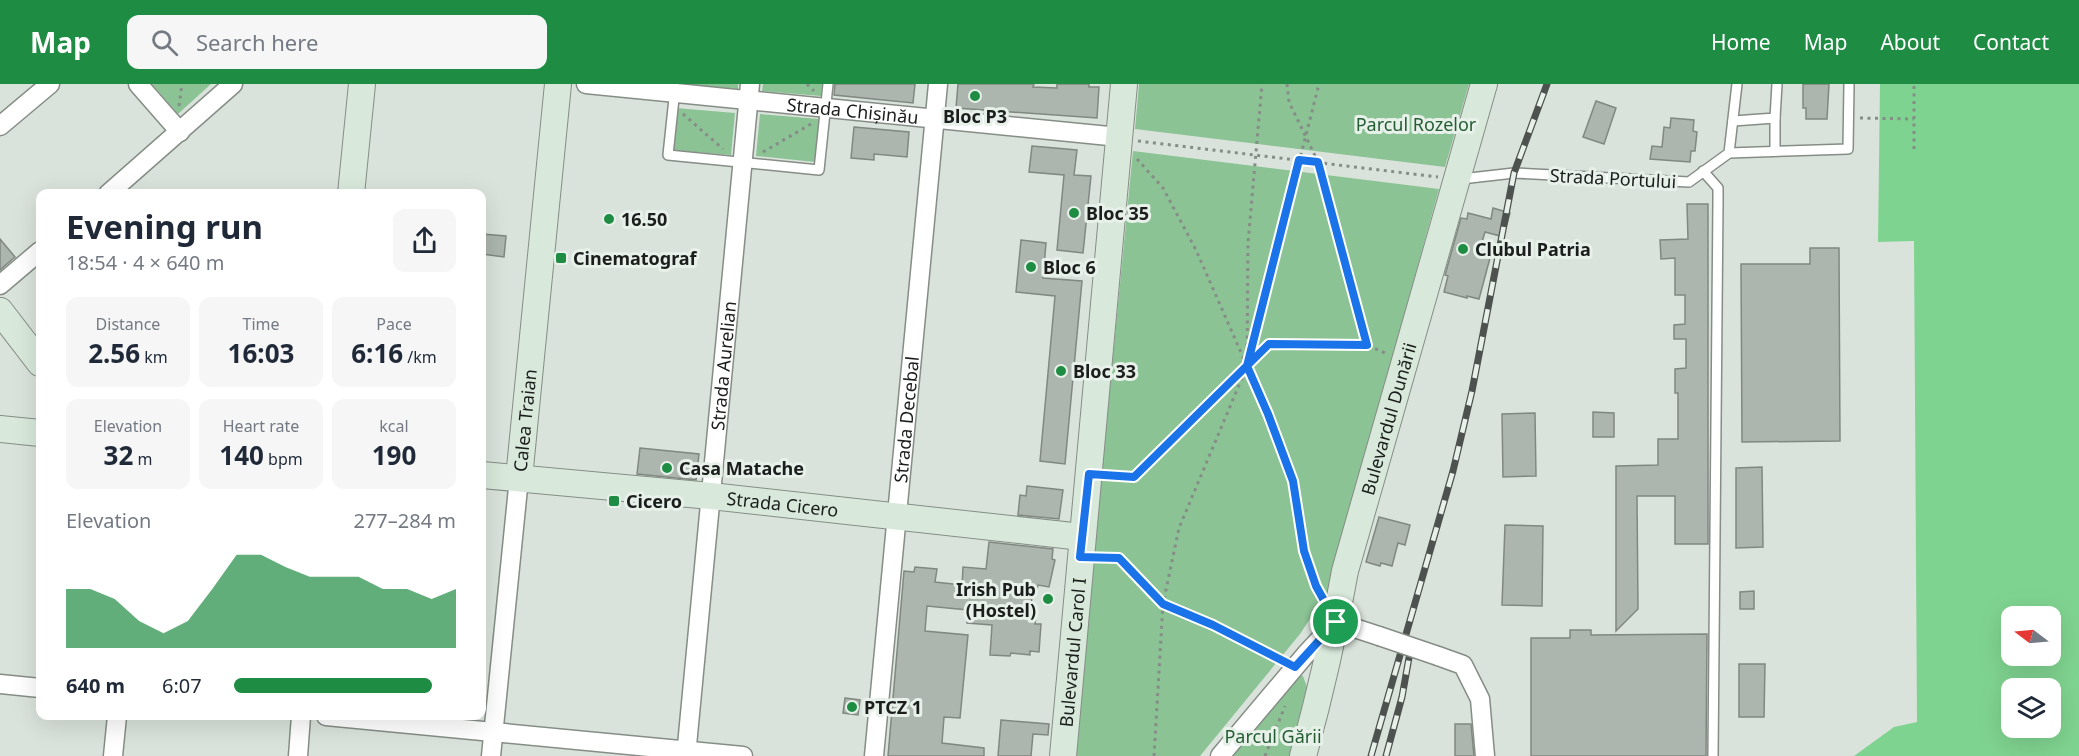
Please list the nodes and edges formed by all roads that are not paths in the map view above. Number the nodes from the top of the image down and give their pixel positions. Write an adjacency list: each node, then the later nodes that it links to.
1 (50, 84): 20 (street)
2 (138, 84): 21 (street)
3 (233, 84): 21 (street)
4 (362, 84): 29 (street)
5 (558, 84): 37 (street, Calea Traian)
6 (586, 84): 15 (street, Strada Chișinău)
7 (828, 84): 16 (lane)
8 (938, 84): 18 (street, Strada Decebal)
9 (1124, 84): 22 (street, Bulevardul Carol I)
10 (1484, 84): 27 (street, Bulevardul Dunării)
11 (1737, 84): 19 (lane)
12 (1777, 84): 17 (lane)
13 (1849, 84): 23 (lane)
14 (749, 91): 15 (street, Strada Chișinău); 16 (street, Strada Chișinău); 25 (street, Strada Aurelian)
15 (674, 94): 25 (lane)
16 (824, 113): 18 (street, Strada Chișinău); 25 (lane)
17 (1775, 118): 19 (lane); 23 (lane)
18 (934, 119): 22 (street, Strada Chișinău); 39 (street, Strada Decebal)
19 (1733, 121): 24 (lane)
20 (0, 126)
21 (180, 132): 28 (street)
22 (1119, 137): 40 (street, Bulevardul Carol I)
23 (1775, 151): 24 (lane)
24 (1729, 153): 26 (lane, Strada Portului)
25 (743, 162): 38 (street, Strada Aurelian)
26 (1703, 171): 27 (lane, Strada Portului); 58 (lane)
27 (1455, 180): 41 (street, Bulevardul Dunării)
28 (114, 189)
29 (352, 189)
30 (36, 254): 31 (street)
31 (0, 285)
32 (0, 311): 33 (street)
33 (36, 358)
34 (0, 429): 35 (street)
35 (36, 433)
36 (486, 475): 37 (street, Strada Cicero)
37 (519, 478): 38 (street, Strada Cicero); 47 (street, Calea Traian)
38 (711, 496): 39 (street, Strada Cicero); 48 (street, Strada Aurelian)
39 (896, 518): 40 (street, Strada Cicero); 53 (street, Strada Decebal)
40 (1081, 547): 54 (street, Bulevardul Carol I)
41 (1336, 622): 55 (street); 56 (street, Bulevardul Dunării); 57 (street, bridge)
42 (0, 684): 43 (street)
43 (36, 688)
44 (117, 720): 49 (street)
45 (301, 720): 50 (street)
46 (368, 720): 47 (street)
47 (494, 732): 48 (street); 51 (street, Calea Traian)
48 (687, 753): 52 (street)
49 (113, 756)
50 (297, 756)
51 (491, 756)
52 (743, 756)
53 (874, 756)
54 (1063, 756)
55 (1220, 756)
56 (1303, 756)
57 (1485, 756)
58 (1713, 756)

